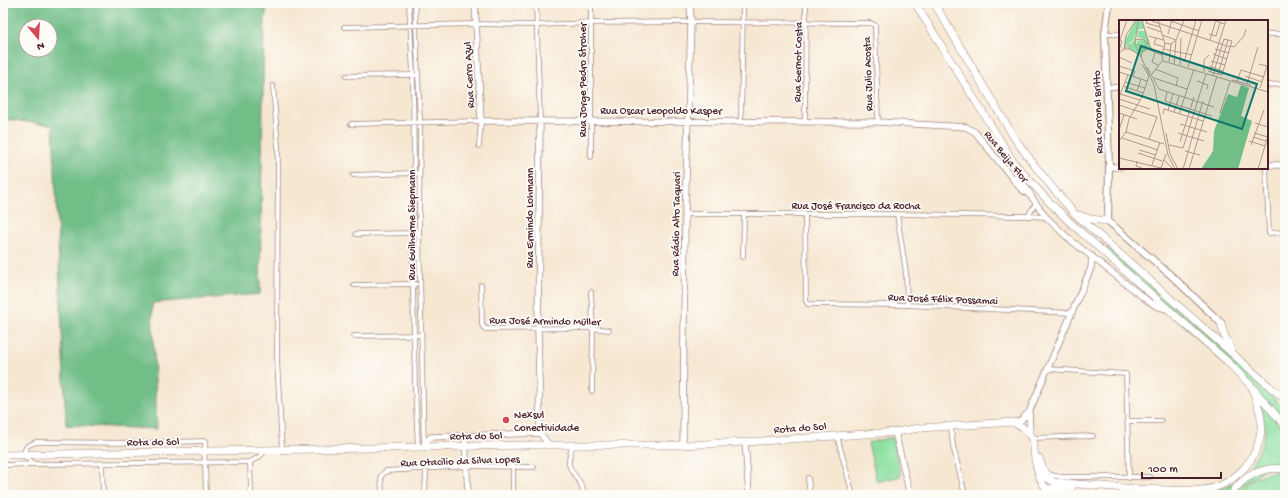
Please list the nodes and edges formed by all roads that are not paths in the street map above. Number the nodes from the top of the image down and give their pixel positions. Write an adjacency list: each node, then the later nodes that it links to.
1 (409, 3): 17 (street, Rua Guilherme Siepmann)
2 (415, 3): 18 (street, Rua Guilherme Siepmann)
3 (475, 3): 15 (street, Rua Cerro Azul)
4 (536, 3): 19 (street, Rua Ermindo Lohmann)
5 (591, 3): 13 (street, Rua Jorge Pedro Stroher)
6 (690, 3): 12 (street, Rua Rádio Alto Taquari)
7 (743, 3): 14 (street)
8 (806, 3): 16 (street, Rua Gernot Costa)
9 (915, 3): 46 (highway)
10 (934, 3): 61 (highway)
11 (1109, 3): 21 (main road, Rua Coronel Britto)
12 (691, 22): 13 (street); 14 (street); 36 (street, Rua Rádio Alto Taquari)
13 (591, 23): 19 (street); 35 (street, Rua Jorge Pedro Stroher)
14 (743, 23): 16 (street); 37 (street)
15 (476, 24): 18 (street); 19 (street); 33 (street, Rua Cerro Azul)
16 (806, 24): 38 (street, Rua Gernot Costa); 41 (street, Rua Julio Acosta)
17 (409, 25): 18 (street); 20 (street); 25 (street, Rua Guilherme Siepmann)
18 (415, 25): 26 (street, Rua Guilherme Siepmann)
19 (536, 25): 34 (street, Rua Ermindo Lohmann)
20 (344, 27)
21 (1105, 34): 22 (street); 32 (main road, Rua Coronel Britto)
22 (1119, 34)
23 (1268, 34): 24 (street)
24 (1285, 34)
25 (413, 74): 26 (street); 27 (street); 39 (street, Rua Guilherme Siepmann)
26 (418, 75): 40 (street, Rua Guilherme Siepmann)
27 (346, 76)
28 (1285, 84): 29 (street)
29 (1268, 85)
30 (273, 86): 118 (street)
31 (1119, 86): 32 (street)
32 (1106, 87): 48 (main road, Rua Coronel Britto)
33 (481, 120): 34 (street, Rua Oscar Leopoldo Kasper); 40 (street, Rua Oscar Leopoldo Kasper); 44 (street, Rua Cerro Azul)
34 (540, 120): 35 (street, Rua Oscar Leopoldo Kasper); 84 (street, Rua Ermindo Lohmann)
35 (591, 120): 36 (street, Rua Oscar Leopoldo Kasper); 45 (street, Rua Jorge Pedro Stroher)
36 (687, 121): 37 (street, Rua Oscar Leopoldo Kasper); 59 (street, Rua Rádio Alto Taquari)
37 (741, 121): 38 (street, Rua Oscar Leopoldo Kasper)
38 (805, 121): 41 (street, Rua Oscar Leopoldo Kasper)
39 (414, 122): 40 (street, Rua Oscar Leopoldo Kasper); 42 (street, Rua Oscar Leopoldo Kasper); 52 (street, Rua Guilherme Siepmann)
40 (420, 122): 53 (street, Rua Guilherme Siepmann)
41 (878, 122): 43 (street, Rua Oscar Leopoldo Kasper)
42 (351, 124)
43 (970, 128): 55 (street, Rua Beija Flor)
44 (479, 146)
45 (591, 157)
46 (1014, 163): 55 (highway); 81 (highway)
47 (1285, 165): 50 (street)
48 (1109, 167): 49 (street); 66 (main road, Rua Coronel Britto)
49 (1119, 167)
50 (1268, 167)
51 (1267, 169): 67 (street)
52 (414, 173): 53 (street); 54 (street); 56 (street, Rua Guilherme Siepmann)
53 (420, 173): 57 (street, Rua Guilherme Siepmann)
54 (353, 175)
55 (1030, 195): 58 (street, Rua Beija Flor)
56 (412, 202): 57 (street); 68 (street, Rua Guilherme Siepmann)
57 (420, 202): 69 (street, Rua Guilherme Siepmann)
58 (1036, 203): 64 (street); 65 (street, Rua Beija Flor)
59 (685, 214): 62 (street, Rua José Francisco da Rocha); 112 (street, Rua Rádio Alto Taquari)
60 (897, 214): 63 (street, Rua José Francisco da Rocha); 64 (street, Rua José Francisco da Rocha); 80 (street)
61 (1075, 214): 66 (highway); 90 (highway)
62 (744, 215): 63 (street, Rua José Francisco da Rocha); 72 (street)
63 (805, 215): 80 (street, Rua José Félix Possamai)
64 (1028, 216): 65 (street, Rua José Francisco da Rocha)
65 (1046, 217): 71 (street, Rua Beija Flor)
66 (1108, 221): 83 (main road)
67 (1285, 232)
68 (412, 233): 69 (street); 70 (street); 75 (street, Rua Guilherme Siepmann)
69 (419, 233): 76 (street, Rua Guilherme Siepmann)
70 (356, 234)
71 (1092, 256): 73 (street, Rua Beija Flor); 74 (street)
72 (743, 257)
73 (1099, 262): 74 (street); 81 (street, Rua Beija Flor)
74 (1091, 268): 82 (street)
75 (414, 284): 76 (street); 77 (street); 87 (street, Rua Guilherme Siepmann)
76 (420, 284): 88 (street, Rua Guilherme Siepmann)
77 (354, 285)
78 (482, 285): 84 (street, Rua José Armindo Müller)
79 (591, 292): 85 (street)
80 (907, 305): 82 (street, Rua José Félix Possamai)
81 (1167, 309): 93 (highway)
82 (1072, 313): 91 (street)
83 (1222, 323): 90 (highway)
84 (538, 328): 85 (street, Rua José Armindo Müller); 104 (street, Rua Ermindo Lohmann)
85 (593, 328): 86 (street, Rua José Armindo Müller); 94 (street)
86 (610, 330)
87 (415, 334): 88 (street); 89 (street); 108 (street, Rua Guilherme Siepmann)
88 (422, 334): 109 (street, Rua Guilherme Siepmann)
89 (354, 336)
90 (1234, 354): 92 (highway)
91 (1048, 369): 97 (street); 99 (street)
92 (1269, 386): 95 (highway); 96 (highway)
93 (1252, 387): 101 (highway); 139 (highway)
94 (592, 391)
95 (1285, 399)
96 (1285, 405)
97 (1029, 412): 100 (street); 110 (street)
98 (1161, 420): 99 (street)
99 (1128, 421): 136 (street)
100 (1013, 422): 102 (highway, Rota do Sol); 110 (highway)
101 (1285, 426)
102 (951, 427): 103 (highway, Rota do Sol); 153 (street)
103 (895, 432): 105 (highway, Rota do Sol); 152 (street)
104 (540, 434): 106 (street); 113 (street)
105 (836, 435): 111 (highway, Rota do Sol); 151 (street)
106 (465, 436): 109 (street); 115 (street)
107 (1093, 436): 110 (street)
108 (417, 438): 109 (street); 116 (street, Rua Guilherme Siepmann)
109 (426, 438): 116 (street)
110 (1033, 438): 130 (highway); 141 (highway)
111 (745, 442): 112 (highway, Rota do Sol); 149 (street)
112 (683, 444): 114 (highway, Rota do Sol)
113 (549, 445): 114 (highway, Rota do Sol); 115 (highway, Rota do Sol)
114 (573, 445): 148 (street)
115 (466, 446): 116 (highway, Rota do Sol); 127 (street)
116 (423, 447): 118 (highway, Rota do Sol)
117 (266, 449): 118 (highway, Rota do Sol); 119 (highway, Rota do Sol); 122 (street)
118 (282, 449)
119 (204, 451): 120 (highway, Rota do Sol); 120 (street); 123 (street)
120 (23, 454): 121 (highway, Rota do Sol); 124 (street)
121 (3, 455)
122 (250, 462): 123 (street); 140 (street)
123 (206, 463): 125 (street); 143 (street)
124 (34, 464): 125 (street); 126 (street)
125 (102, 464): 142 (street)
126 (3, 465)
127 (468, 466): 128 (street, Rua Otacilio da Silva Lopes); 131 (street, Rua Otacilio da Silva Lopes); 146 (street)
128 (513, 466): 129 (street, Rua Otacilio da Silva Lopes); 147 (street)
129 (534, 467)
130 (1042, 467): 133 (highway); 136 (street)
131 (426, 469): 144 (street, Rua Otacilio da Silva Lopes); 145 (street)
132 (1285, 469): 155 (highway)
133 (1046, 477): 137 (highway); 141 (highway)
134 (1150, 477): 136 (street)
135 (808, 478): 150 (street)
136 (1129, 478)
137 (1078, 484): 138 (highway); 141 (highway)
138 (1100, 487): 139 (highway); 141 (highway)
139 (1137, 489): 154 (highway)
140 (251, 492)
141 (1046, 492)
142 (103, 495)
143 (206, 495)
144 (382, 495)
145 (425, 495)
146 (468, 495)
147 (513, 495)
148 (584, 495)
149 (748, 495)
150 (810, 495)
151 (853, 495)
152 (910, 495)
153 (964, 495)
154 (1153, 495)
155 (1231, 495)

